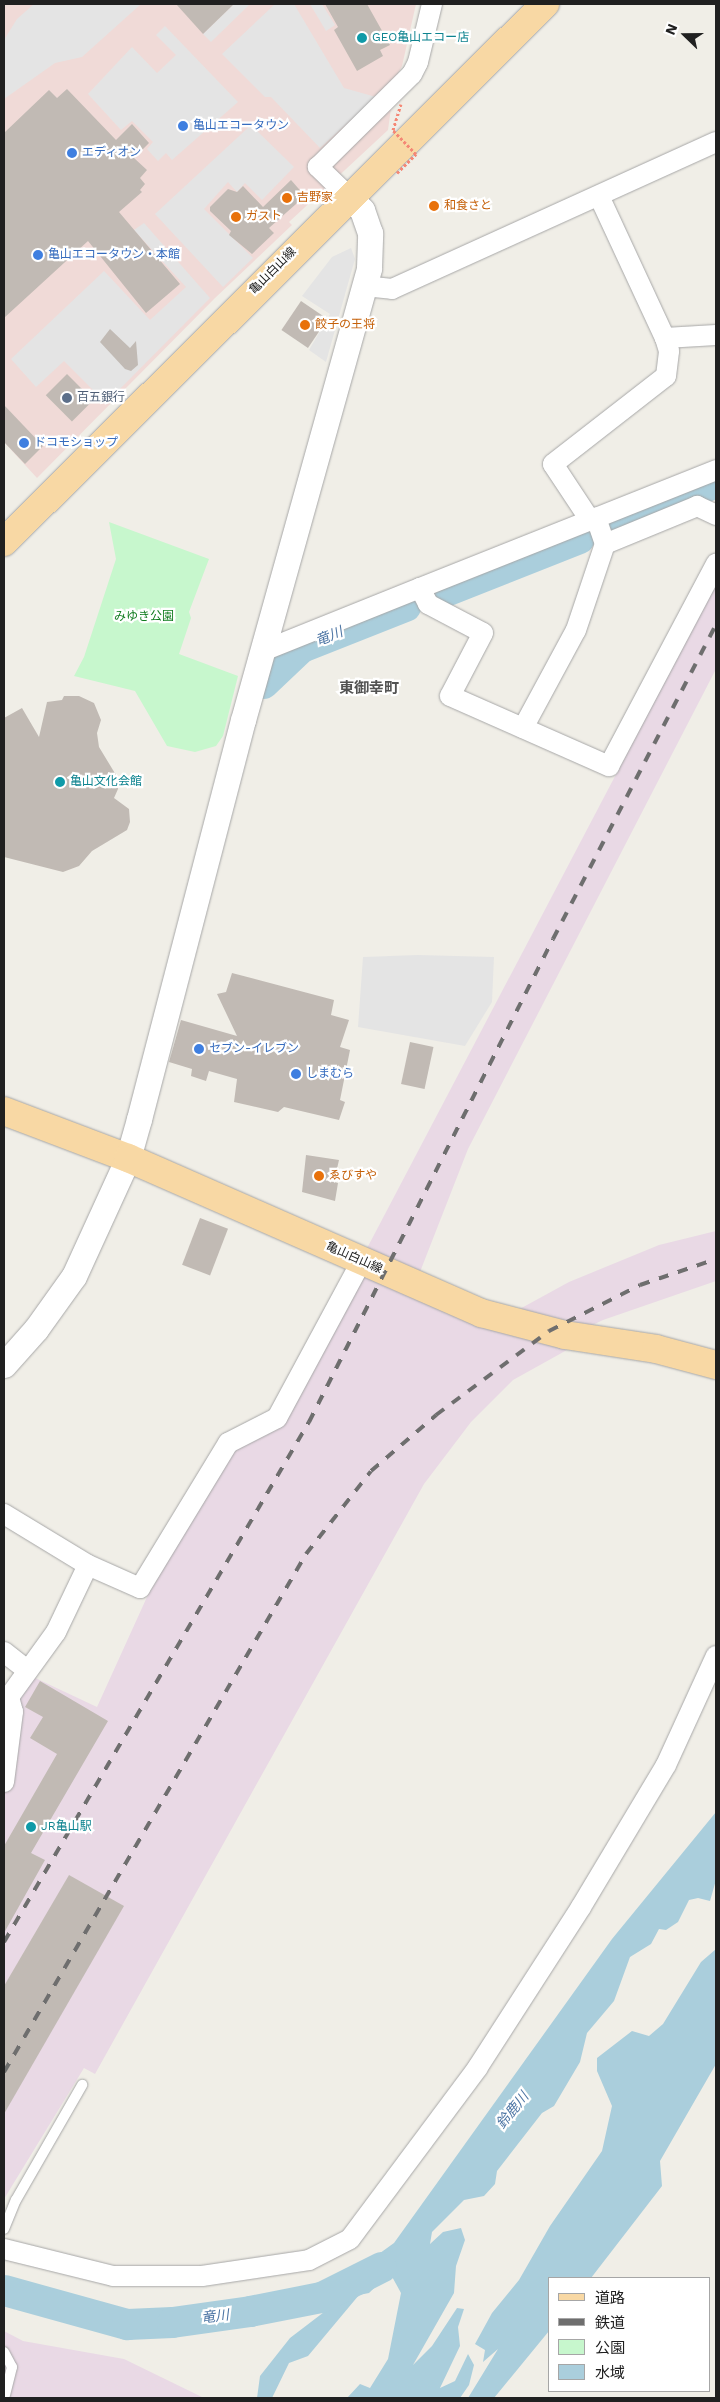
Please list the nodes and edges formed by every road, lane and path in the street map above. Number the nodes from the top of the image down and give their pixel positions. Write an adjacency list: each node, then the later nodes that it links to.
1 (432, 4): 7 (street)
2 (545, 4): 7 (main road, 亀山白山線)
3 (401, 104): 5 (path, bridge)
4 (716, 142): 6 (street)
5 (397, 173)
6 (599, 196): 8 (street); 10 (street)
7 (350, 198): 8 (street); 14 (main road, 亀山白山線)
8 (364, 286): 18 (street)
9 (716, 335): 10 (street)
10 (665, 338): 13 (street)
11 (716, 470): 13 (street)
12 (716, 515): 15 (street)
13 (593, 519): 15 (street); 17 (street)
14 (4, 542)
15 (606, 544): 19 (street)
16 (716, 564): 19 (street)
17 (420, 588): 18 (street); 19 (street)
18 (263, 651): 21 (street)
19 (523, 728)
20 (4, 1111): 21 (main road, 亀山白山線)
21 (128, 1158): 22 (main road, 亀山白山線); 23 (street)
22 (361, 1262): 24 (main road, 亀山白山線); 26 (street)
23 (4, 1365)
24 (716, 1365)
25 (4, 1514): 26 (street)
26 (88, 1565): 29 (street)
27 (4, 1652): 29 (street)
28 (716, 1656): 33 (street)
29 (27, 1670): 30 (street)
30 (4, 1782)
31 (82, 2085): 32 (lane)
32 (4, 2229)
33 (4, 2249)
34 (4, 2352): 35 (lane)
35 (5, 2395)

